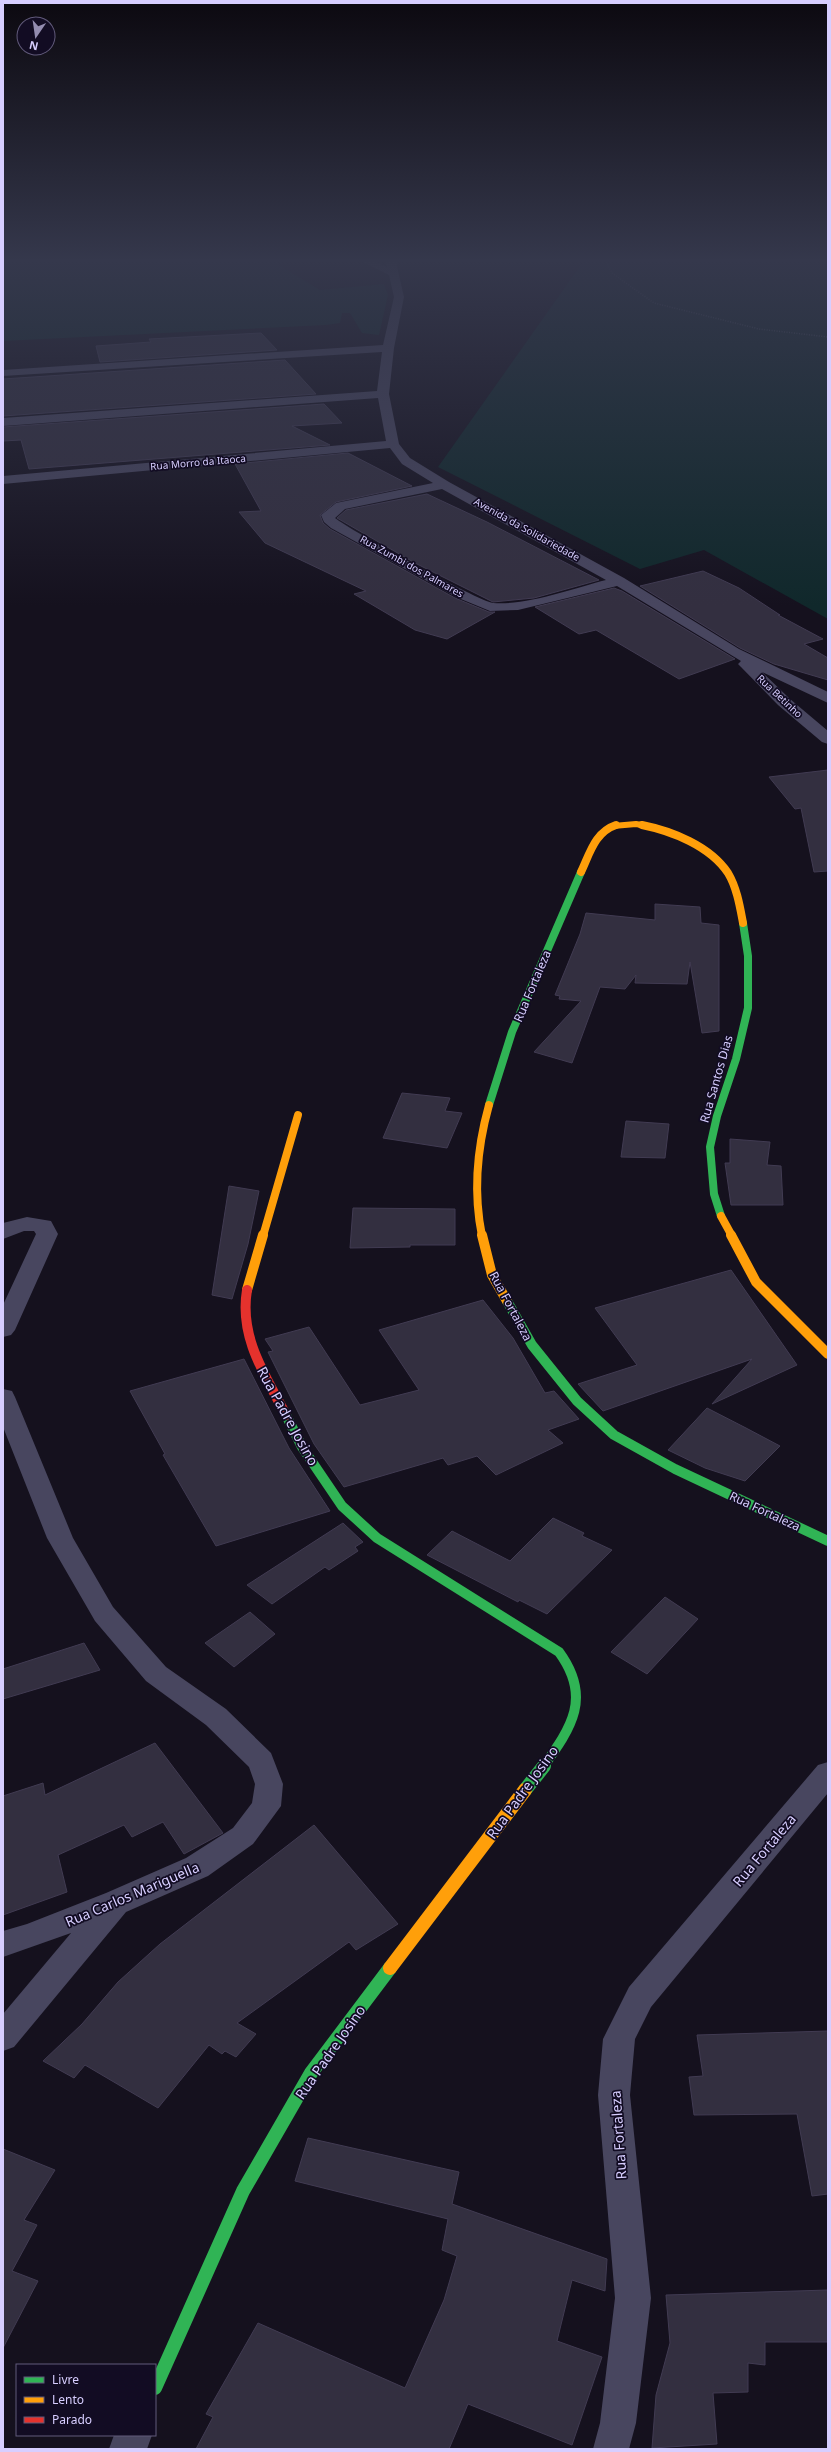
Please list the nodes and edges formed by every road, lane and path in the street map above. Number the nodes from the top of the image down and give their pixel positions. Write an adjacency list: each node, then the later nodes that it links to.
1 (385, 376): 2 (street, Avenida da Solidariedade)
2 (383, 394): 3 (street); 4 (street, Avenida da Solidariedade)
3 (3, 422)
4 (393, 444): 5 (street, Rua Morro da Itaoca); 6 (street, Avenida da Solidariedade)
5 (3, 480)
6 (444, 485): 7 (street, Avenida da Solidariedade); 7 (street, Rua Zumbi dos Palmares)
7 (619, 581): 8 (street, Avenida da Solidariedade)
8 (734, 652): 9 (street, Avenida da Solidariedade); 10 (street, Rua Betinho)
9 (828, 698)
10 (828, 739)
11 (644, 823): 15 (street, Rua Santos Dias); 17 (street, Rua Fortaleza)
12 (298, 1115): 22 (street, Rua Padre Josino)
13 (3, 1232): 14 (street)
14 (3, 1330)
15 (828, 1354)
16 (3, 1397): 19 (street, Rua Carlos Mariguella)
17 (828, 1541)
18 (828, 1773): 25 (street, Rua Fortaleza)
19 (116, 1902): 20 (street, Rua Carlos Mariguella); 21 (street)
20 (3, 1944)
21 (3, 2037)
22 (156, 2386)
23 (134, 2436): 24 (street)
24 (127, 2449)
25 (611, 2449)

